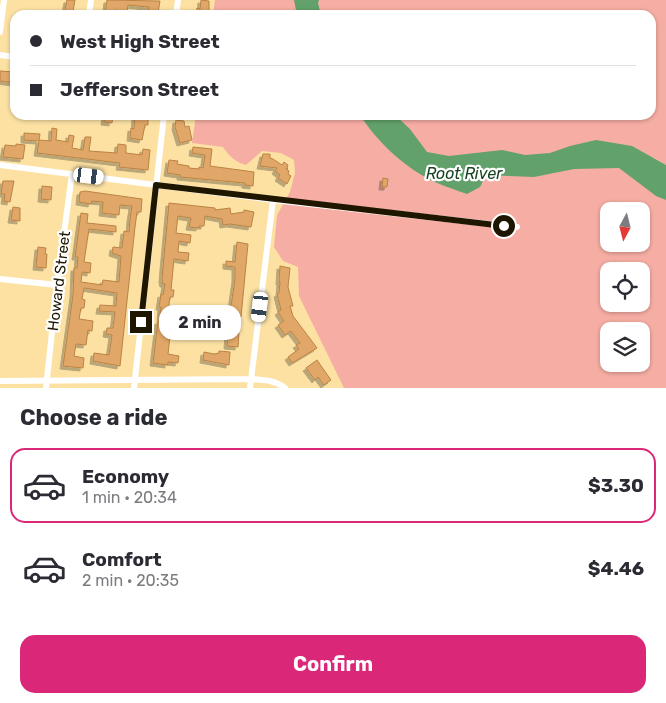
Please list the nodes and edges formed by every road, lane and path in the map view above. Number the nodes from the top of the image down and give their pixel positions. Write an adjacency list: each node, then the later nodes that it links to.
1 (4, 0): 2 (street)
2 (0, 32)
3 (163, 120): 6 (street)
4 (0, 165): 5 (street)
5 (72, 174): 6 (street); 10 (street, Howard Street)
6 (156, 185): 7 (street); 12 (street)
7 (273, 200): 8 (street); 11 (street)
8 (517, 227)
9 (0, 279): 10 (street)
10 (57, 286): 14 (street, Howard Street)
11 (251, 379): 12 (street); 16 (street); 17 (street)
12 (135, 380): 14 (street); 15 (street)
13 (0, 381): 14 (street)
14 (47, 384)
15 (134, 388)
16 (250, 388)
17 (285, 388)

